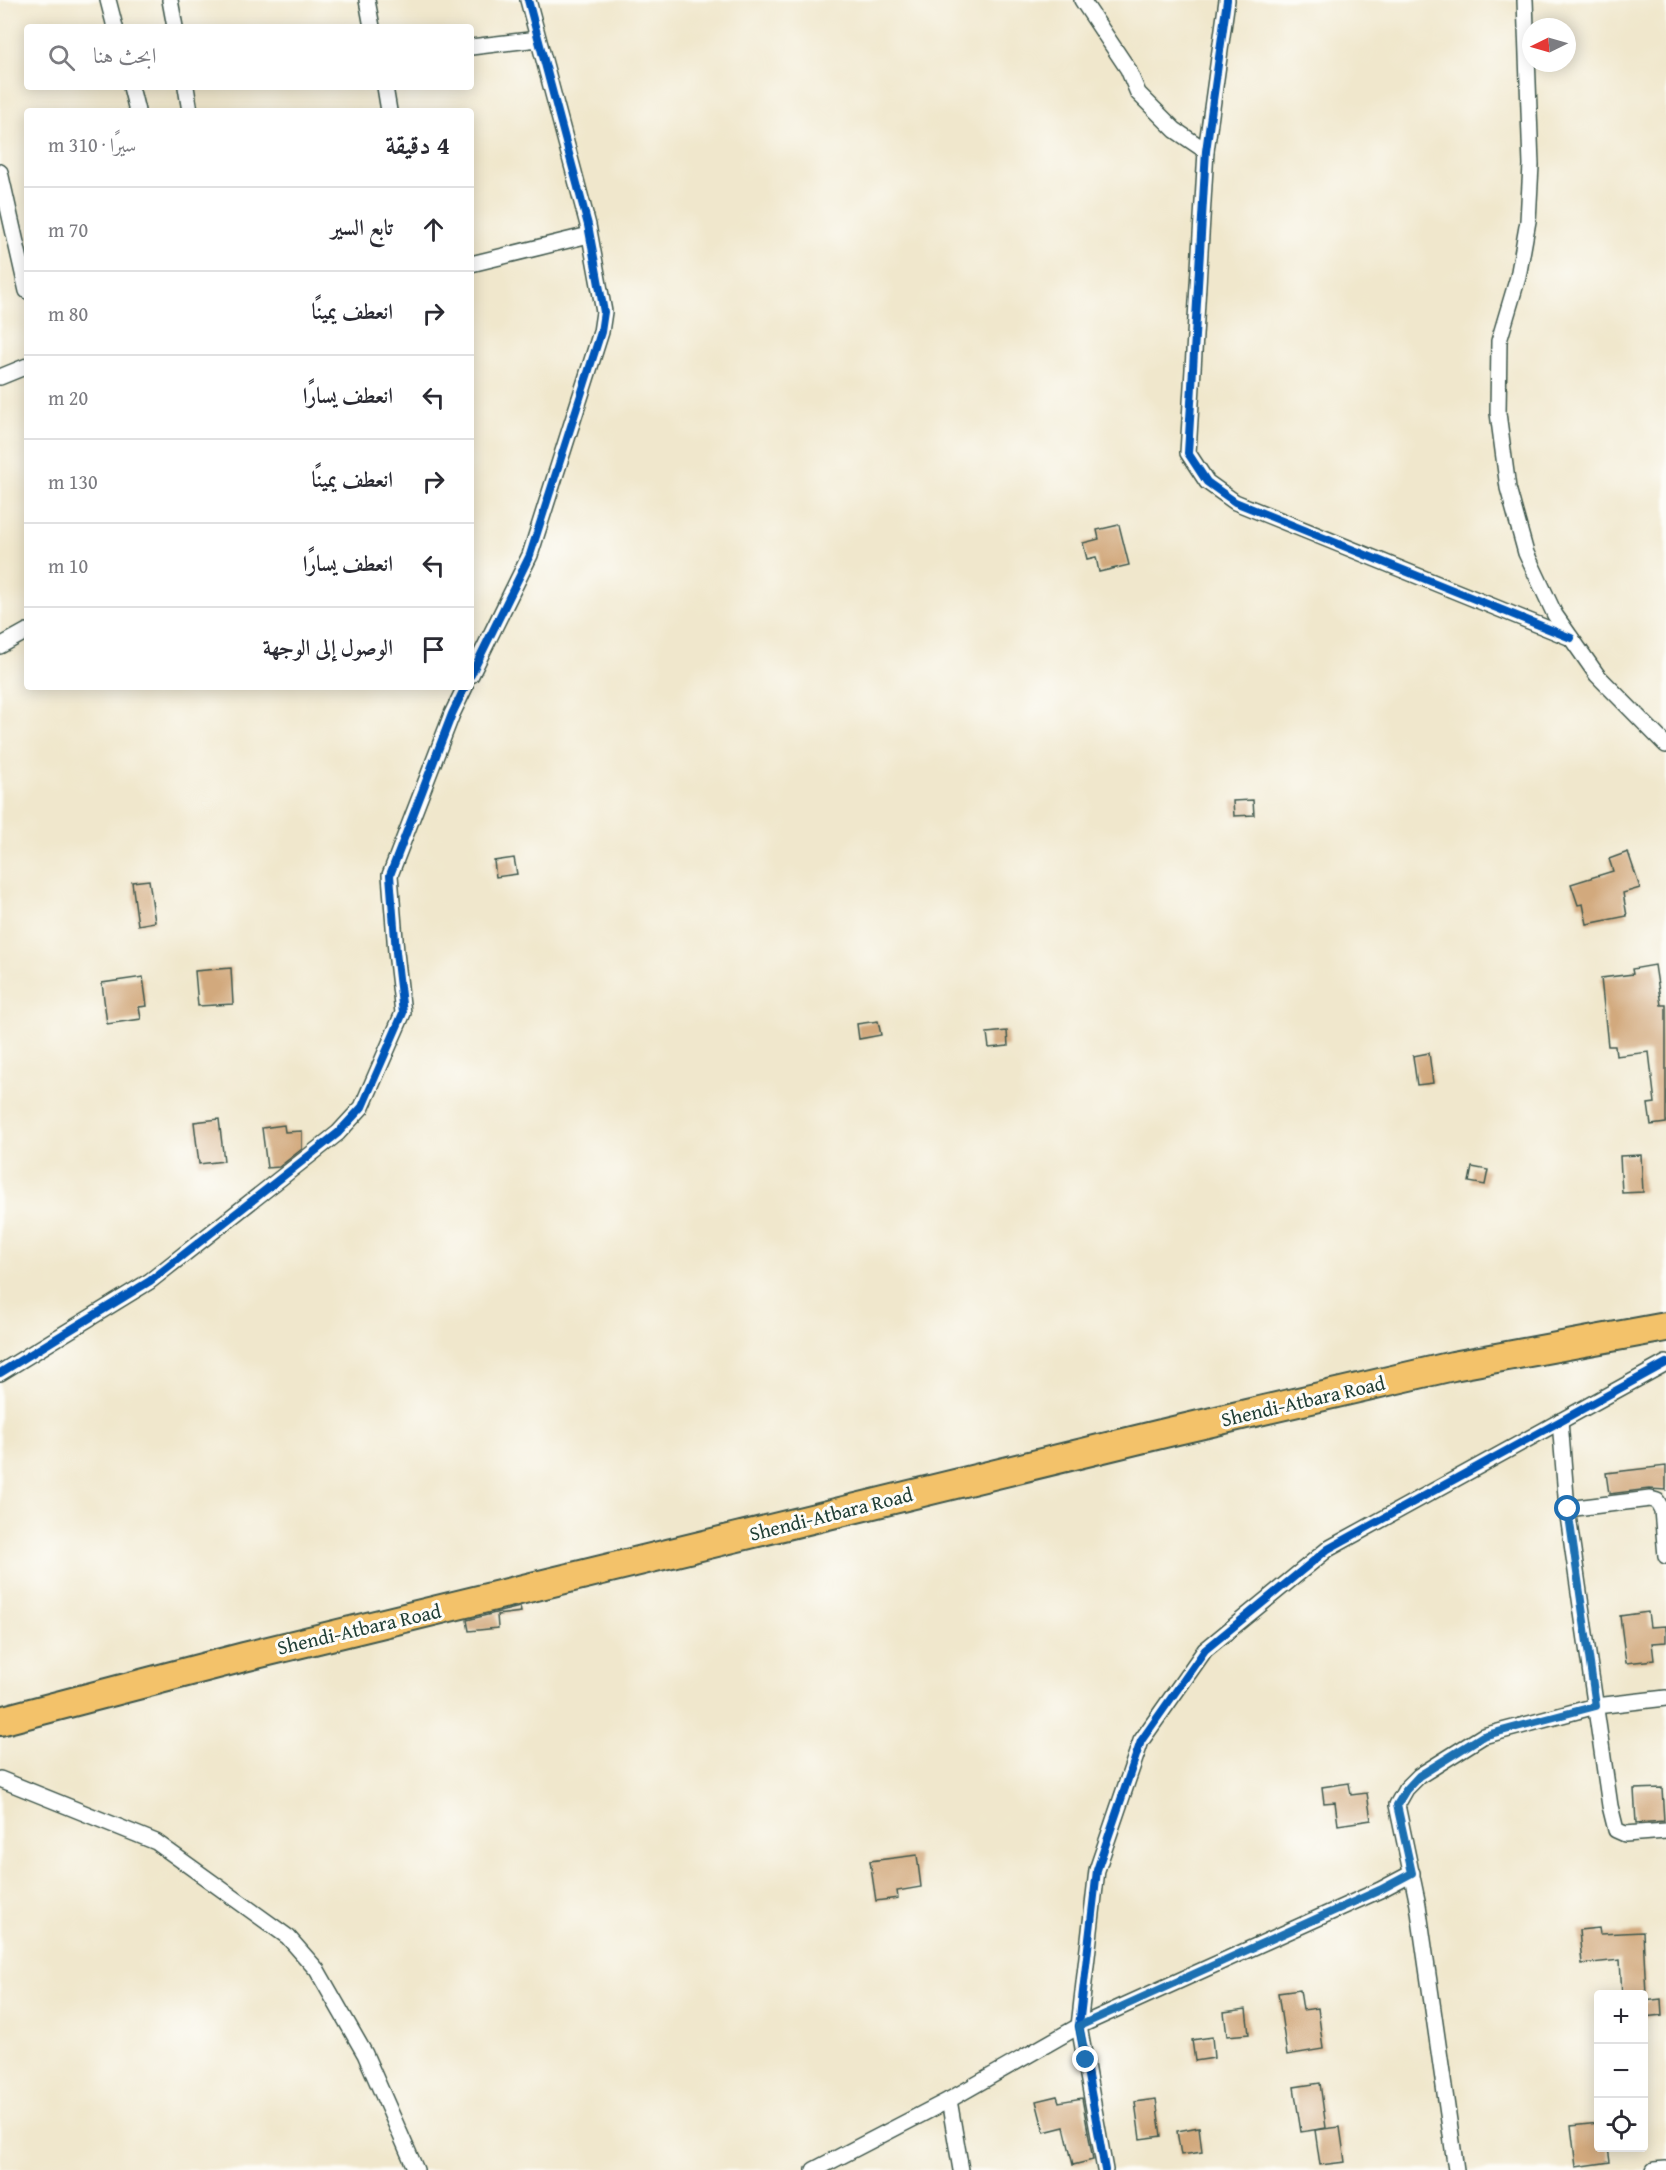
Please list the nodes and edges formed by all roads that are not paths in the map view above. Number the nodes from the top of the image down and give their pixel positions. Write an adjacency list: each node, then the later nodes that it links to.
1 (108, 0): 8 (street)
2 (170, 0): 9 (street)
3 (367, 0): 10 (street)
4 (528, 0): 11 (street)
5 (1082, 0): 19 (street)
6 (1227, 0): 19 (street)
7 (1525, 0): 27 (street)
8 (114, 24)
9 (174, 24)
10 (371, 24)
11 (538, 39): 12 (street); 21 (street)
12 (474, 47)
13 (132, 90): 16 (street)
14 (186, 90): 17 (street)
15 (386, 90): 18 (street)
16 (136, 108)
17 (190, 108)
18 (388, 108)
19 (1206, 151): 27 (street)
20 (0, 172): 23 (street)
21 (589, 235): 22 (street); 29 (street)
22 (474, 263)
23 (24, 278)
24 (24, 367): 25 (street)
25 (0, 377)
26 (24, 634): 28 (street)
27 (1571, 638): 31 (street)
28 (0, 646)
29 (474, 669)
30 (464, 690): 34 (street)
31 (1666, 745)
32 (1666, 1327): 40 (highway, Shendi-Atbara Road)
33 (1666, 1362): 35 (street)
34 (0, 1373)
35 (1560, 1421): 36 (street); 44 (street)
36 (1568, 1509): 37 (street); 39 (street)
37 (1666, 1556)
38 (1666, 1698): 39 (street)
39 (1596, 1706): 42 (street); 43 (street)
40 (0, 1721)
41 (0, 1779): 47 (street)
42 (1666, 1831)
43 (1412, 1873): 44 (street); 51 (street)
44 (1079, 2026): 45 (street); 50 (street)
45 (950, 2100): 48 (street); 49 (street)
46 (1666, 2169): 52 (street)
47 (416, 2170)
48 (814, 2170)
49 (961, 2170)
50 (1105, 2170)
51 (1456, 2170)
52 (1654, 2170)

